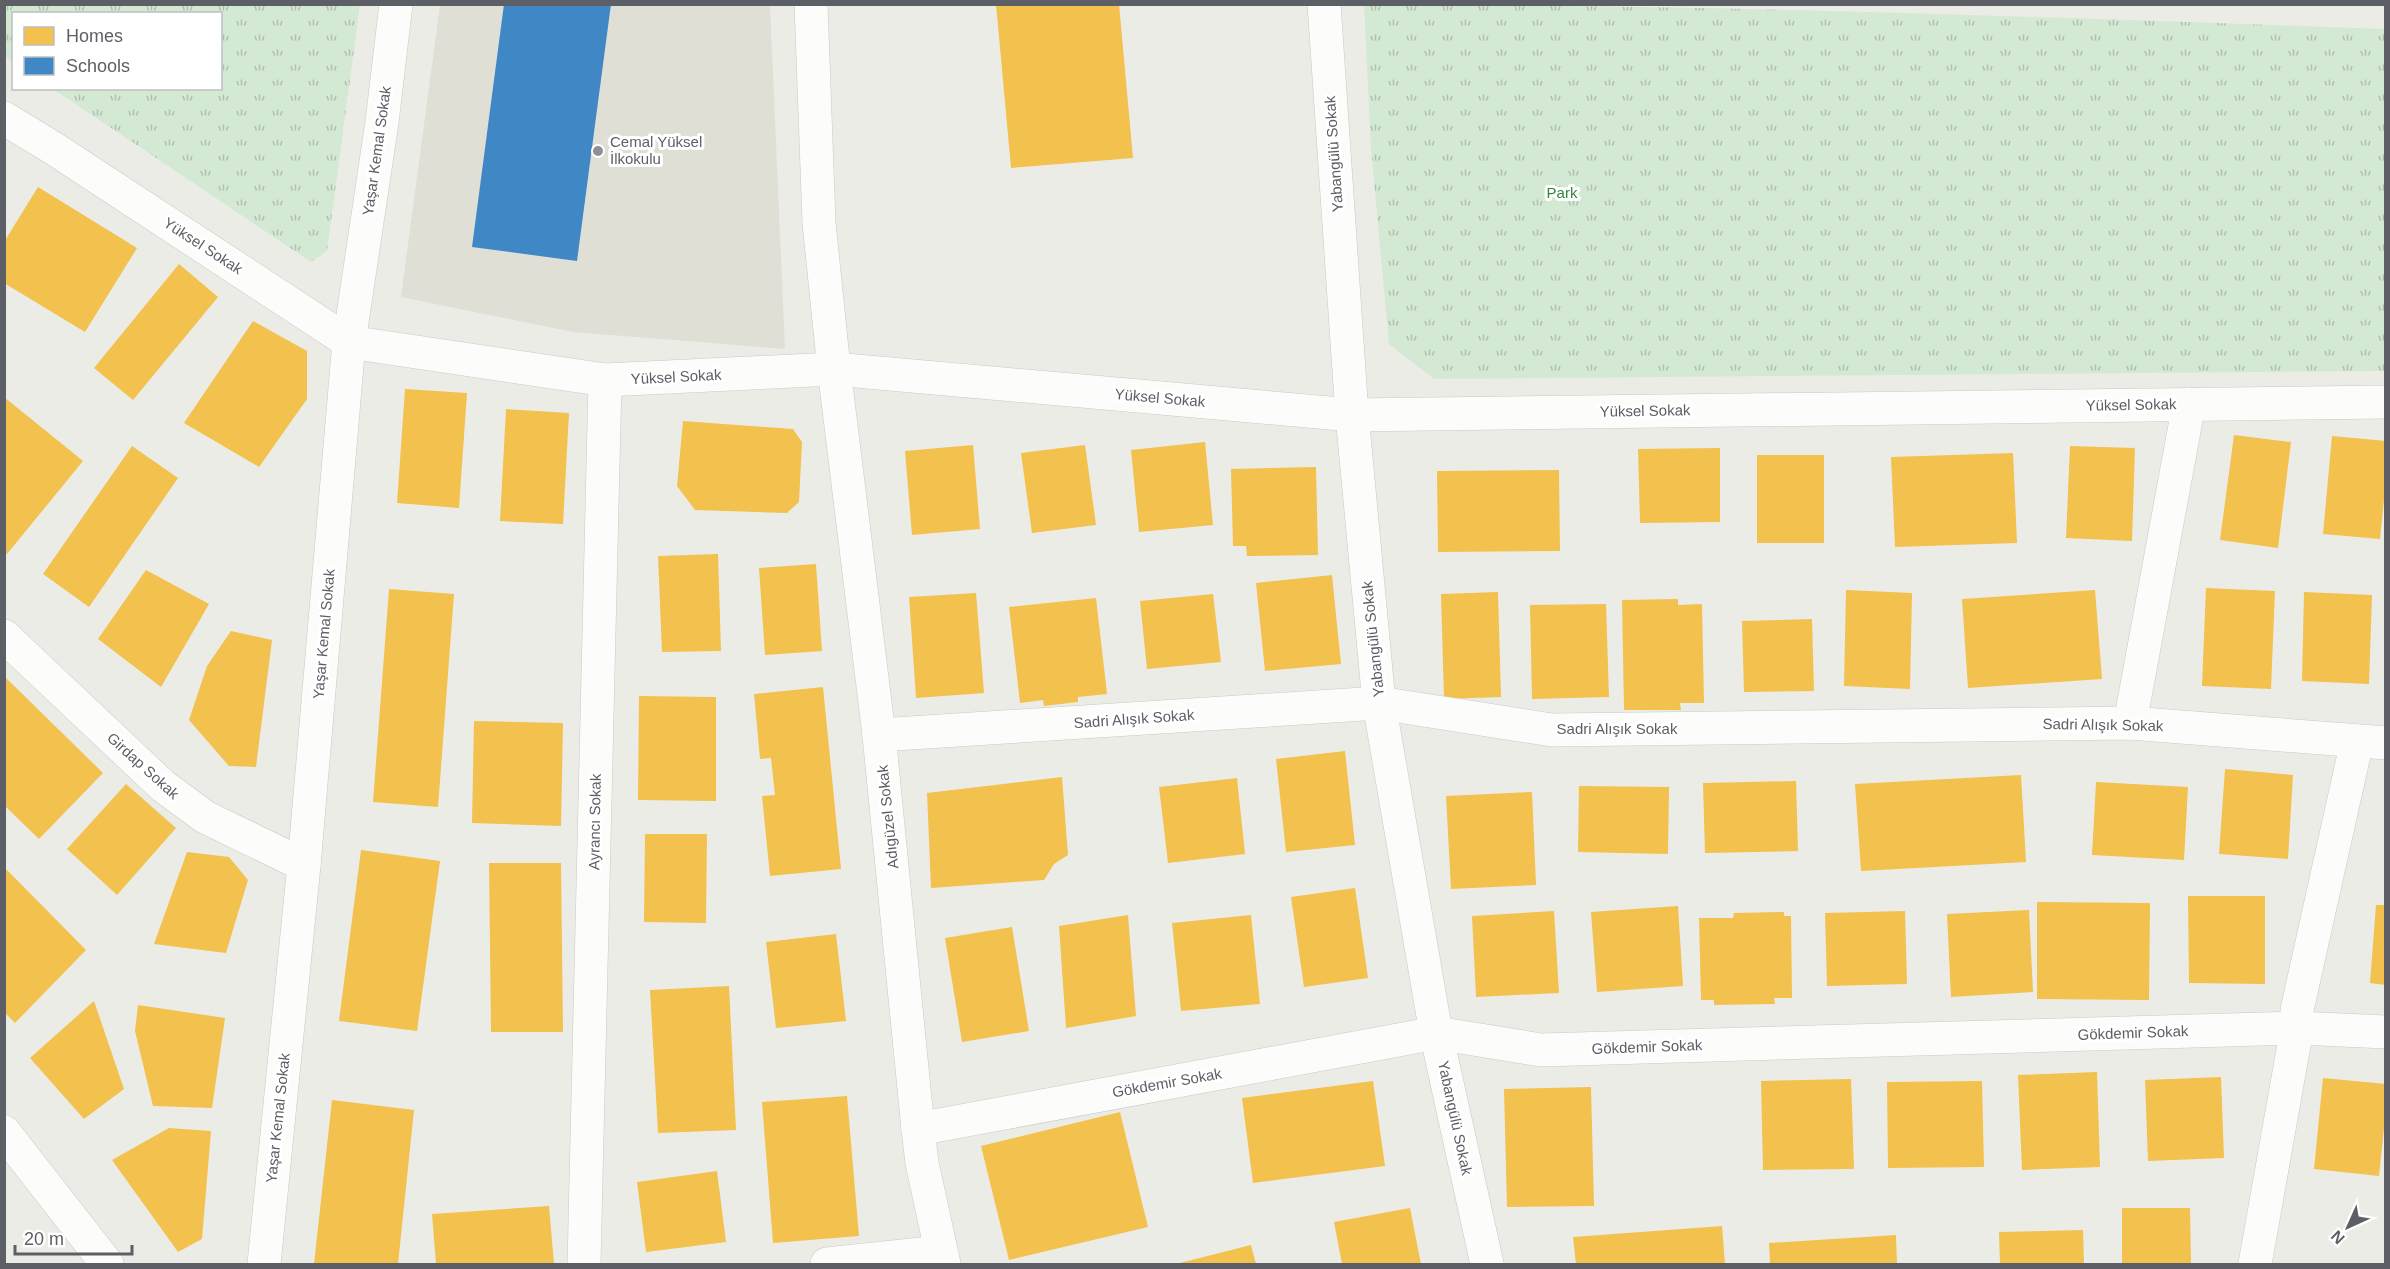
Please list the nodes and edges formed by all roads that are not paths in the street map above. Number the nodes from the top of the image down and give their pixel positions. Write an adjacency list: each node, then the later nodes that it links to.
1 (396, 4): 5 (street, Yaşar Kemal Sokak)
2 (811, 4): 6 (street, Adıgüzel Sokak)
3 (1324, 4): 10 (street, Yabangülü Sokak)
4 (4, 118): 5 (street, Yüksel Sokak)
5 (349, 342): 7 (street, Yüksel Sokak); 16 (street, Yaşar Kemal Sokak)
6 (834, 369): 7 (street, Yüksel Sokak); 10 (street, Yüksel Sokak); 14 (street, Adıgüzel Sokak)
7 (605, 380): 25 (street, Ayrancı Sokak)
8 (2385, 402): 9 (street, Yüksel Sokak)
9 (2188, 404): 10 (street, Yüksel Sokak); 13 (street)
10 (1352, 415): 12 (street, Yabangülü Sokak)
11 (4, 636): 16 (street, Girdap Sokak)
12 (1380, 703): 13 (street, Sadri Alışık Sokak); 14 (street, Sadri Alışık Sokak); 19 (street, Yabangülü Sokak)
13 (2130, 723): 15 (street, Sadri Alışık Sokak)
14 (879, 735): 20 (street, Adıgüzel Sokak)
15 (2371, 742): 17 (street)
16 (303, 865): 24 (street, Yaşar Kemal Sokak)
17 (2297, 1028): 18 (street, Gökdemir Sokak); 19 (street, Gökdemir Sokak); 28 (street)
18 (2385, 1032)
19 (1436, 1033): 20 (street, Gökdemir Sokak); 27 (street, Yabangülü Sokak)
20 (918, 1129): 22 (street, Adıgüzel Sokak)
21 (4, 1132): 23 (street)
22 (942, 1258): 26 (street)
23 (106, 1264)
24 (264, 1264)
25 (585, 1264)
26 (827, 1264)
27 (1487, 1264)
28 (2255, 1264)

